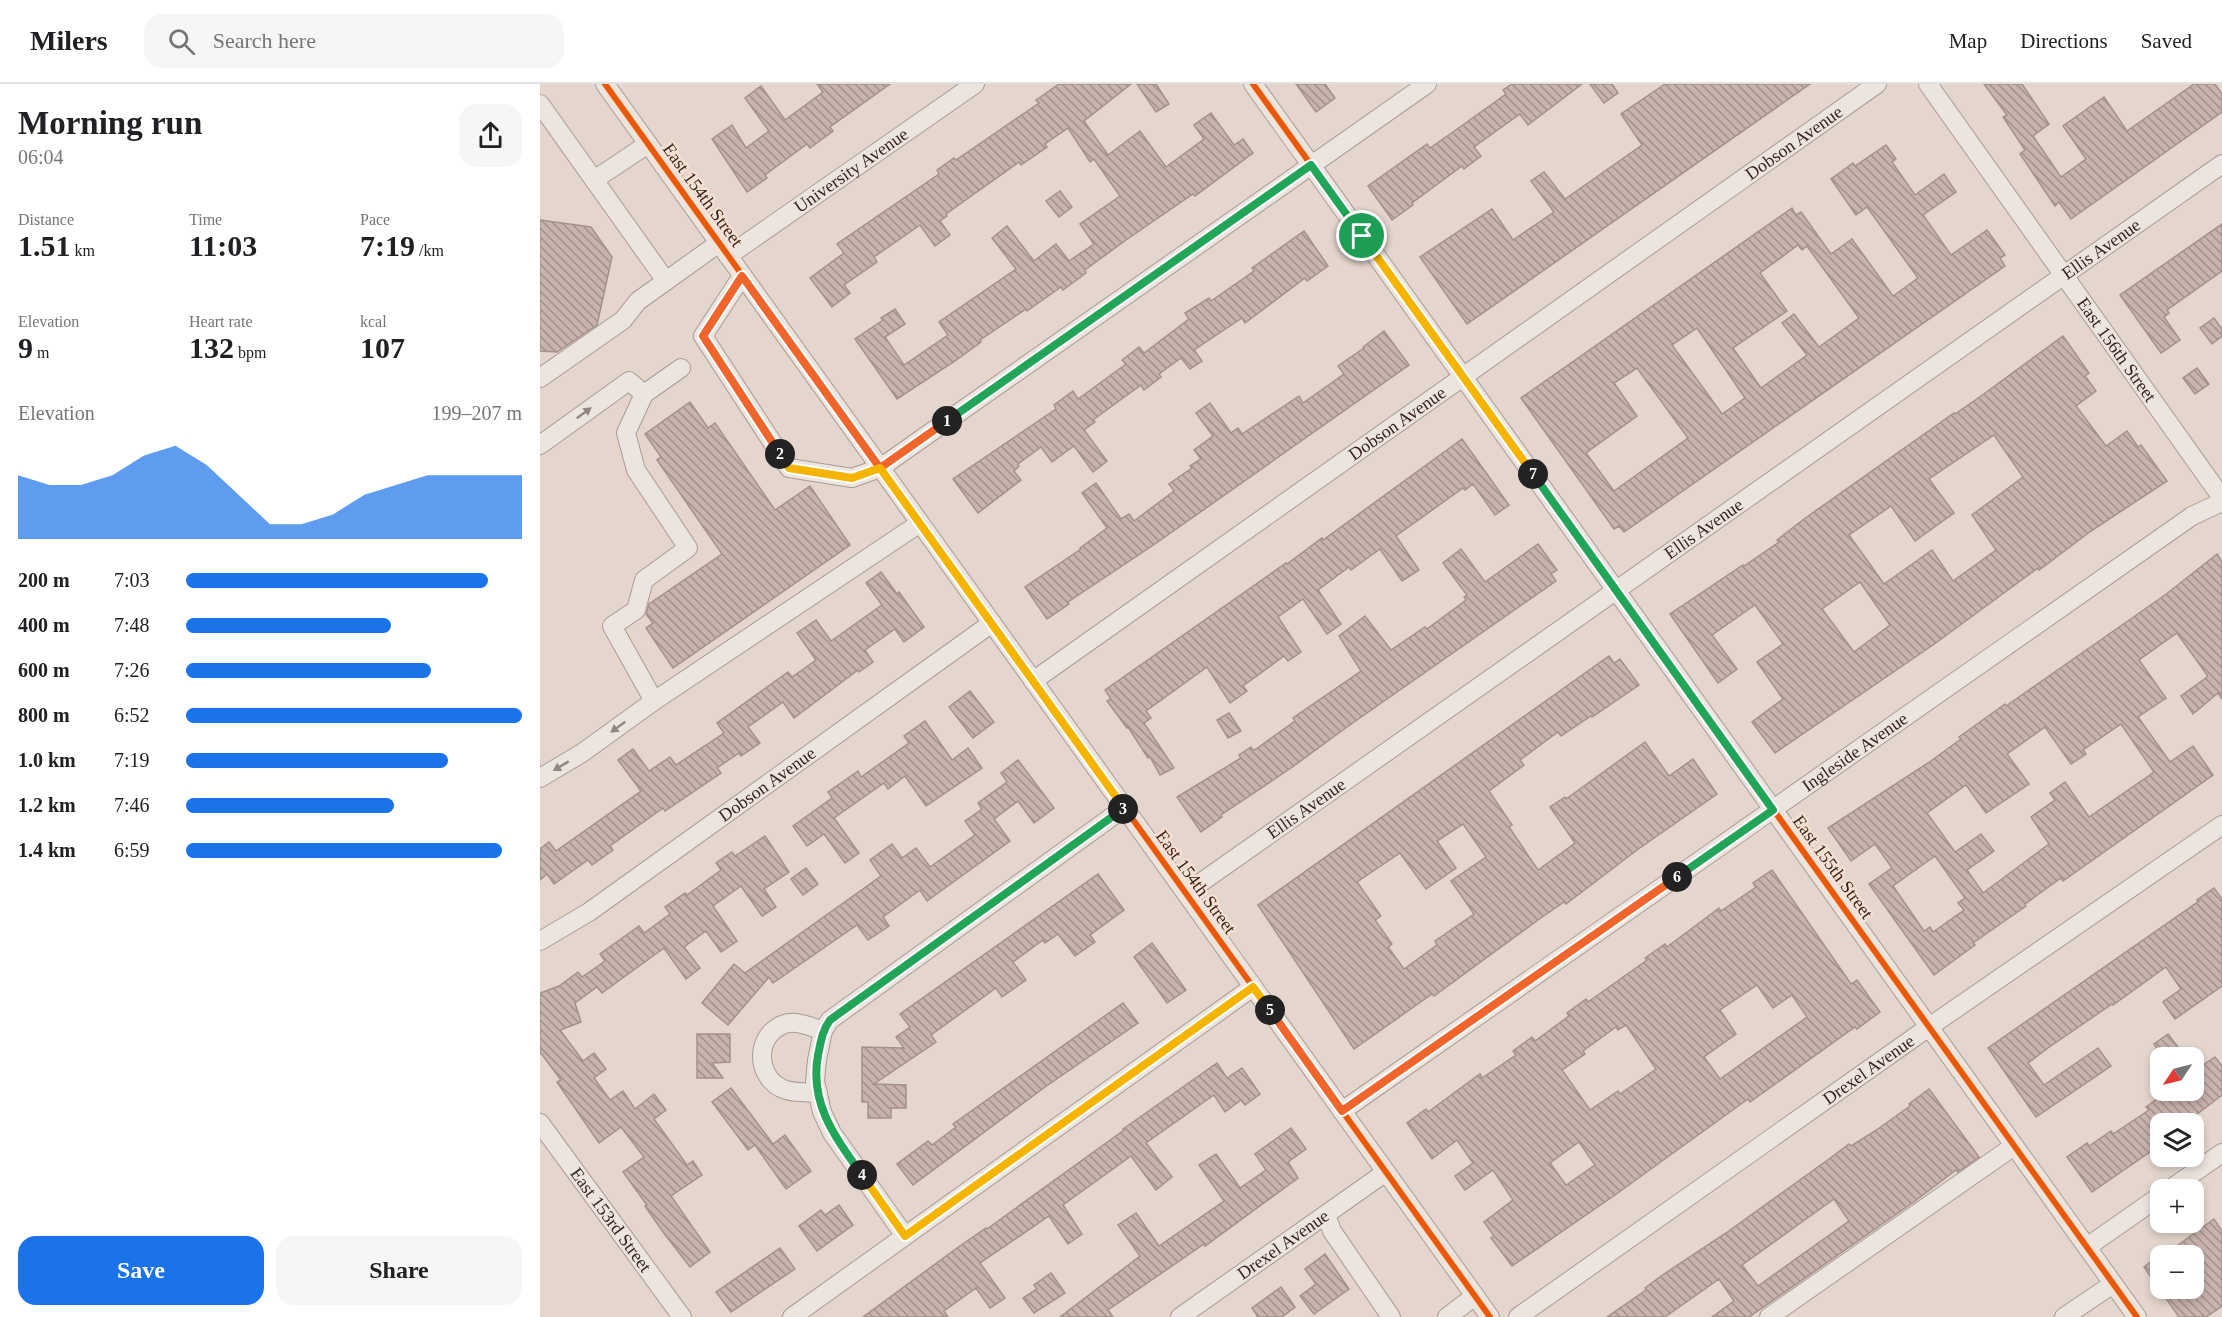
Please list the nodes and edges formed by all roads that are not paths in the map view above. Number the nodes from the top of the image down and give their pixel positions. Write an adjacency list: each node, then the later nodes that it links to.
1 (605, 84): 8 (street, East 154th Street)
2 (975, 84): 12 (street, University Avenue)
3 (1253, 84): 10 (street, East 155th Street)
4 (1427, 84): 10 (street)
5 (1877, 84): 17 (street, Dobson Avenue)
6 (1929, 84): 13 (street, East 156th Street)
7 (540, 104): 11 (street)
8 (648, 144): 11 (street); 12 (street, East 154th Street)
9 (2222, 164): 13 (street, Ellis Avenue)
10 (1311, 165): 17 (street, East 155th Street); 21 (street)
11 (594, 180): 15 (street)
12 (723, 249): 14 (street, East 154th Street); 15 (street, University Avenue)
13 (2064, 275): 22 (street, East 156th Street); 24 (street, Ellis Avenue)
14 (742, 276): 21 (street, East 154th Street); 21 (street)
15 (666, 281): 18 (street, University Avenue)
16 (681, 368): 19 (street)
17 (1463, 377): 24 (street, East 155th Street); 26 (street, Dobson Avenue)
18 (540, 378)
19 (644, 394): 20 (street, one-way to 19); 27 (street)
20 (540, 445)
21 (880, 468): 23 (street, East 154th Street)
22 (2222, 500): 30 (street, Ingleside Avenue)
23 (920, 523): 25 (street, East 154th Street); 27 (street)
24 (1616, 590): 30 (street, East 155th Street); 32 (street, Ellis Avenue)
25 (992, 622): 26 (street, East 154th Street); 33 (street, Dobson Avenue)
26 (1033, 681): 29 (street, East 154th Street)
27 (654, 701): 28 (street, one-way to 28)
28 (540, 778)
29 (1124, 808): 32 (street, East 154th Street); 36 (street)
30 (1773, 810): 35 (street, East 155th Street); 38 (street, Ingleside Avenue)
31 (2222, 825): 35 (street, Drexel Avenue)
32 (1186, 893): 34 (street, East 154th Street)
33 (540, 940)
34 (1253, 987): 38 (street, East 154th Street); 46 (street)
35 (1929, 1027): 40 (street, East 155th Street); 56 (street, Drexel Avenue)
36 (823, 1030): 37 (street); 37 (street)
37 (818, 1093): 46 (street)
38 (1342, 1111): 42 (street, East 154th Street)
39 (540, 1123): 50 (street, East 153rd Street)
40 (2014, 1146): 47 (street, East 155th Street); 57 (street)
41 (2222, 1153): 43 (street)
42 (1386, 1172): 45 (street, Drexel Avenue); 49 (street, East 154th Street)
43 (2185, 1179)
44 (2150, 1203): 47 (street)
45 (1326, 1215): 52 (street, Drexel Avenue); 53 (street)
46 (905, 1236): 51 (street)
47 (2086, 1247): 48 (street, East 155th Street)
48 (2113, 1284): 58 (street); 59 (street, East 155th Street)
49 (1475, 1296): 54 (street); 55 (street, East 154th Street)
50 (682, 1317)
51 (792, 1317)
52 (1180, 1317)
53 (1390, 1317)
54 (1447, 1317)
55 (1490, 1317)
56 (1518, 1317)
57 (1769, 1317)
58 (2065, 1317)
59 (2137, 1317)

